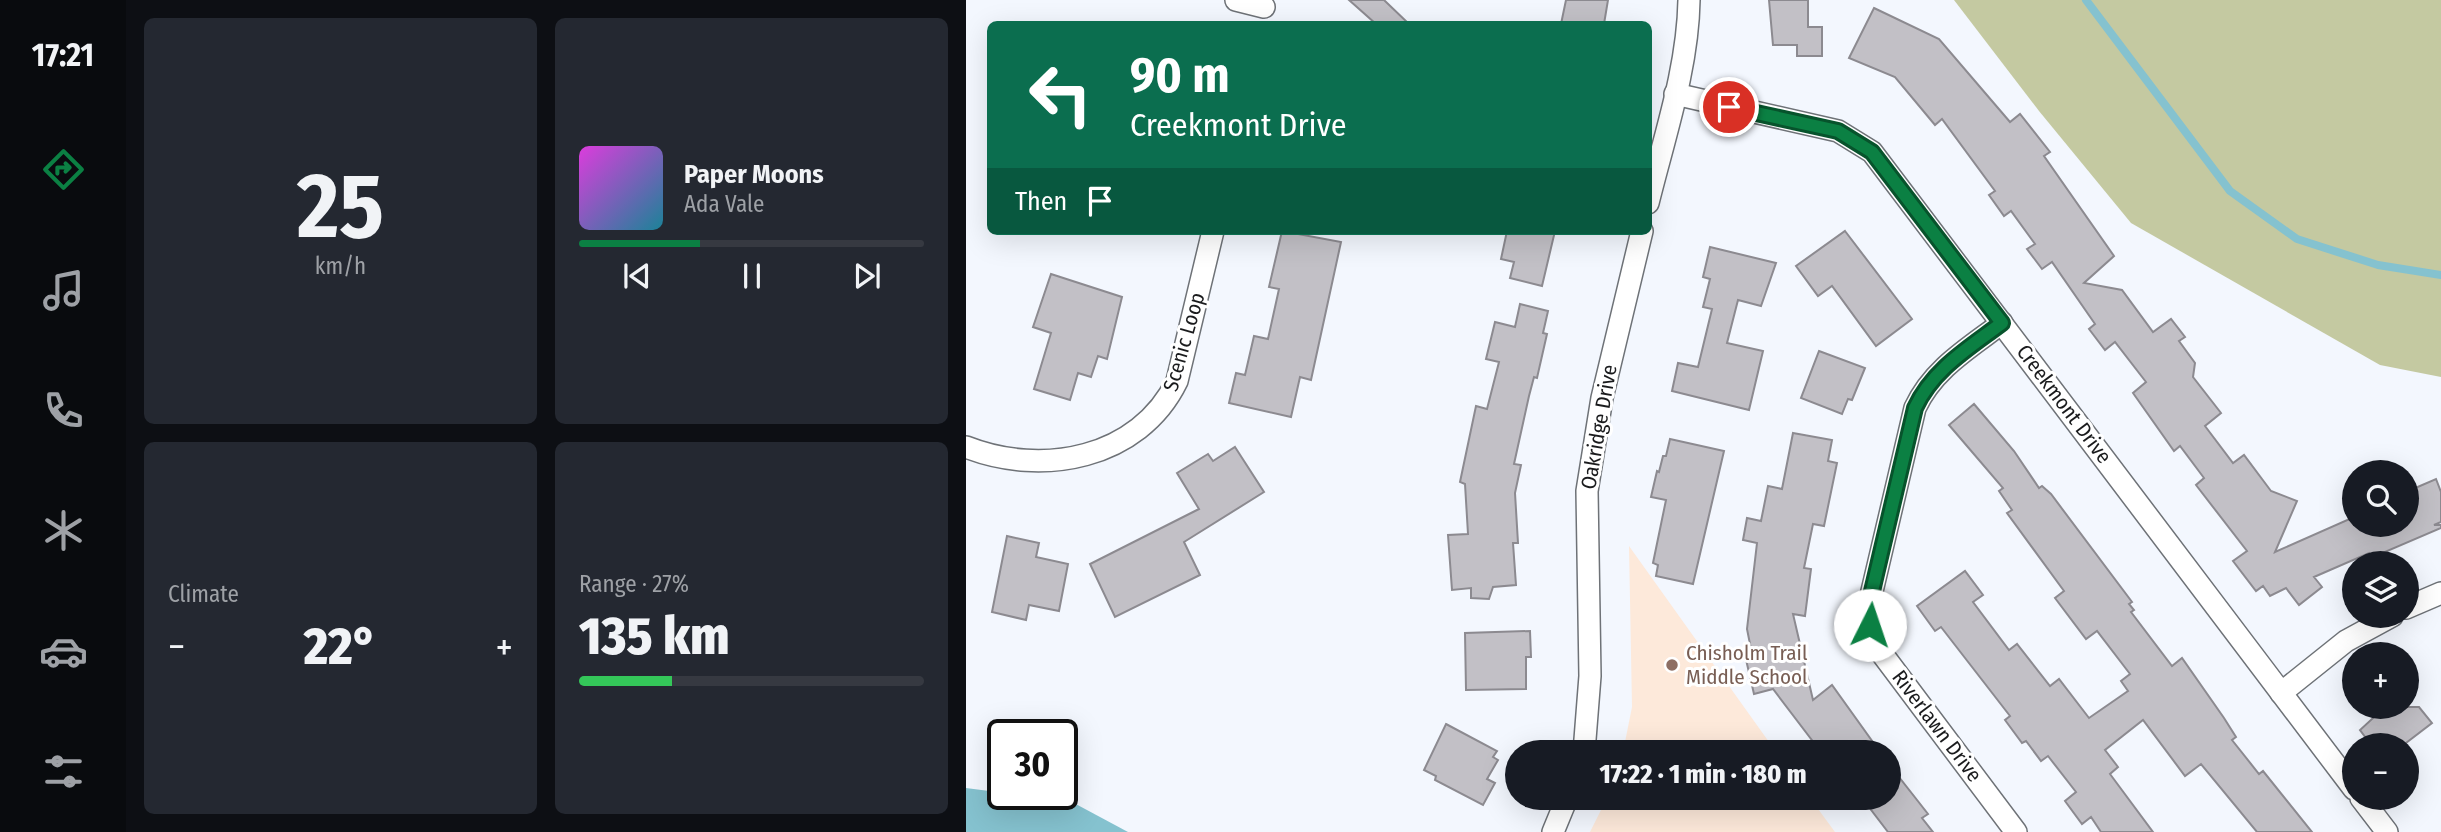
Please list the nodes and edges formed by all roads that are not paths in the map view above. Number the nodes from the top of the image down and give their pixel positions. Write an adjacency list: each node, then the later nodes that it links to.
1 (1236, 0): 3 (street)
2 (1689, 0): 4 (street)
3 (1264, 10)
4 (1675, 94): 5 (street); 8 (street, Creekmont Drive)
5 (1652, 187)
6 (1212, 235): 9 (street, Scenic Loop)
7 (1641, 235): 14 (street, Oakridge Drive)
8 (2002, 323): 13 (street, Creekmont Drive); 19 (street, Riverlawn Drive)
9 (966, 447)
10 (2441, 593): 11 (street)
11 (2419, 602)
12 (2370, 628): 13 (street)
13 (2281, 693): 15 (street, Creekmont Drive)
14 (1585, 740)
15 (2342, 773)
16 (1562, 810): 18 (street)
17 (2370, 810): 20 (street)
18 (1553, 832)
19 (2016, 832)
20 (2387, 832)

